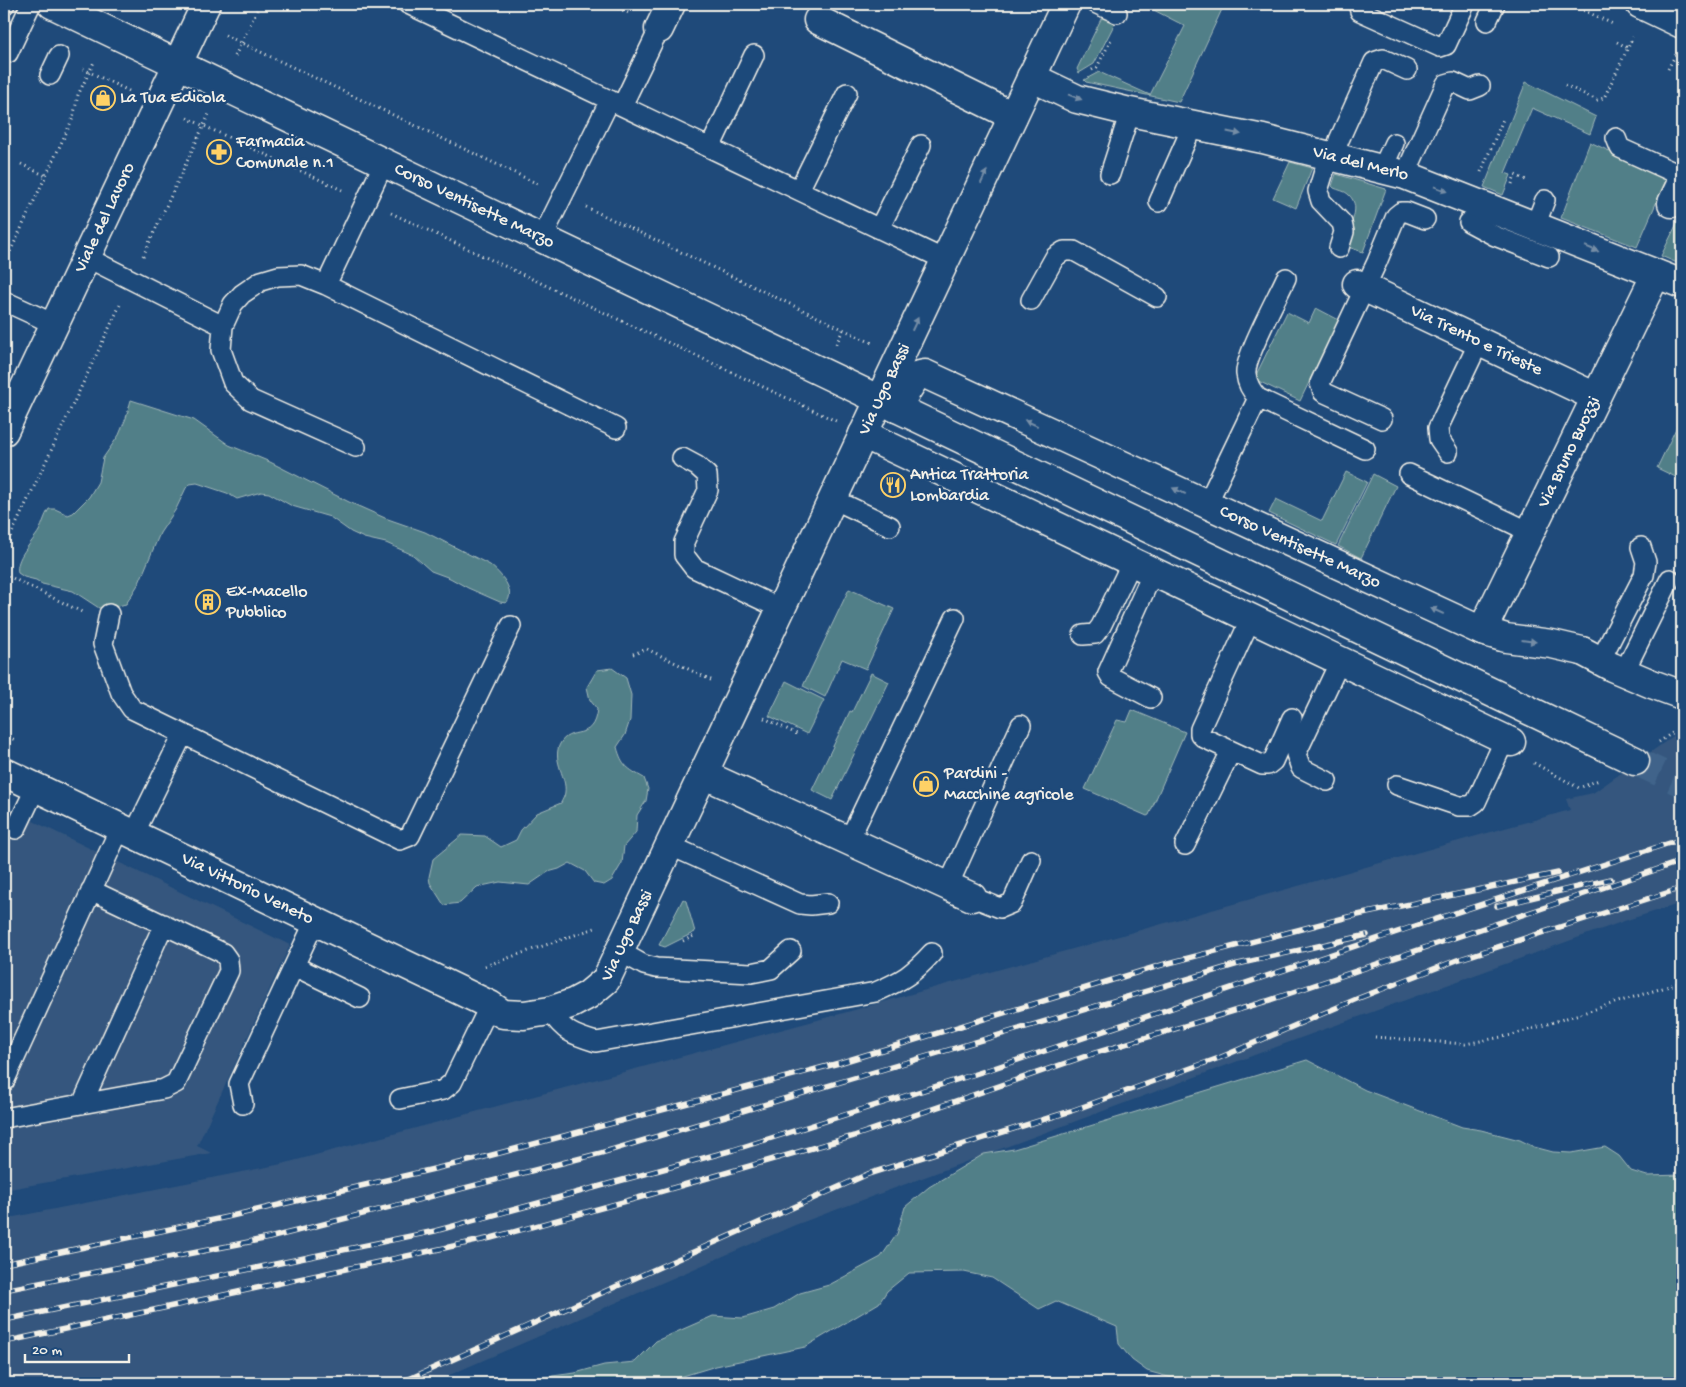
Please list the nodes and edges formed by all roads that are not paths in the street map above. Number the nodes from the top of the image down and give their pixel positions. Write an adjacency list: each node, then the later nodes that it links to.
1 (31, 4): 17 (lane)
2 (52, 4): 20 (street, Corso Ventisette Marzo)
3 (408, 4): 26 (lane)
4 (671, 4): 16 (street)
5 (1066, 4): 23 (street, Via Ugo Bassi)
6 (1097, 4): 12 (lane)
7 (1358, 4): 8 (lane)
8 (1465, 4)
9 (1495, 4): 14 (lane)
10 (1640, 4): 15 (street)
11 (201, 13): 20 (street, Viale del Lavoro)
12 (1117, 13)
13 (818, 20): 28 (street)
14 (1487, 21)
15 (1682, 24)
16 (659, 29): 26 (lane)
17 (8, 53)
18 (754, 55): 33 (lane)
19 (59, 56): 22 (lane)
20 (177, 64): 35 (street, Corso Ventisette Marzo); 48 (street, Viale del Lavoro)
21 (1407, 70): 34 (lane)
22 (50, 75)
23 (1031, 77): 27 (street, Via del Merlo, one-way to 27); 28 (street, Via Ugo Bassi)
24 (1480, 86): 36 (lane)
25 (847, 93): 39 (lane)
26 (616, 103): 33 (lane); 46 (lane)
27 (1130, 112): 29 (street, Via del Merlo); 37 (lane)
28 (1013, 116): 50 (street, Via Ugo Bassi, one-way to 28)
29 (1193, 125): 34 (street, Via del Merlo, one-way to 34); 41 (lane)
30 (1616, 138): 38 (lane)
31 (1394, 143): 36 (lane)
32 (921, 145): 45 (lane)
33 (710, 148): 39 (lane)
34 (1331, 155): 36 (street, Via del Merlo); 47 (lane)
35 (384, 163): 46 (street, Corso Ventisette Marzo); 54 (lane)
36 (1394, 172): 43 (street, Via del Merlo, one-way to 43)
37 (1110, 174)
38 (1682, 176)
39 (799, 190): 45 (lane)
40 (1545, 200): 44 (lane)
41 (1159, 202)
42 (1425, 219): 55 (lane)
43 (1470, 219): 44 (street, Via del Merlo); 49 (lane)
44 (1535, 226): 51 (street, Via del Merlo, one-way to 51)
45 (879, 229): 50 (lane)
46 (542, 238): 66 (street, Corso Ventisette Marzo)
47 (1339, 248)
48 (86, 257): 59 (street, Viale del Lavoro); 60 (lane)
49 (1549, 257)
50 (945, 260): 62 (street, Via Ugo Bassi, one-way to 50)
51 (1656, 274): 53 (street, Via del Merlo); 64 (street, Via Bruno Buozzi)
52 (1286, 278): 65 (lane)
53 (1682, 284)
54 (326, 285): 60 (lane); 69 (lane)
55 (1361, 286): 61 (street, Via Trento e Trieste); 68 (lane)
56 (1157, 296): 57 (lane)
57 (1032, 300)
58 (4, 301): 59 (lane)
59 (54, 324): 67 (street, Viale del Lavoro)
60 (223, 326): 71 (lane)
61 (1480, 342): 64 (street, Via Trento e Trieste); 73 (lane)
62 (902, 351): 63 (street, Corso Ventisette Marzo); 66 (street, Via Ugo Bassi)
63 (925, 374): 66 (street); 77 (street, Corso Ventisette Marzo, one-way to 63)
64 (1596, 397): 79 (street, Via Bruno Buozzi)
65 (1258, 398): 72 (lane); 77 (lane)
66 (888, 404): 70 (street, Via Ugo Bassi); 99 (street, Corso Ventisette Marzo)
67 (7, 415)
68 (1382, 419)
69 (616, 428)
70 (863, 434): 76 (street, Via Ugo Bassi); 81 (street)
71 (356, 447)
72 (1365, 449)
73 (1448, 452)
74 (682, 458): 83 (lane)
75 (1409, 474): 79 (lane)
76 (833, 499): 78 (lane); 83 (street, Via Ugo Bassi)
77 (1207, 504): 88 (street, Corso Ventisette Marzo, one-way to 77)
78 (890, 526)
79 (1530, 532): 88 (street, Via Bruno Buozzi)
80 (1641, 547): 91 (lane)
81 (1143, 567): 85 (street); 89 (lane); 93 (lane)
82 (1670, 579): 91 (lane)
83 (781, 609): 101 (street, Via Ugo Bassi)
84 (955, 618): 107 (lane)
85 (1251, 618): 90 (street); 98 (lane)
86 (108, 619): 96 (lane)
87 (511, 626): 96 (lane)
88 (1482, 631): 91 (street, Corso Ventisette Marzo, one-way to 91)
89 (1083, 635)
90 (1340, 661): 97 (street); 102 (lane)
91 (1612, 666): 92 (street, Corso Ventisette Marzo)
92 (1682, 695)
93 (1151, 698)
94 (1292, 718): 98 (lane)
95 (1021, 725): 112 (lane)
96 (183, 734): 106 (lane)
97 (1515, 747): 103 (lane)
98 (1231, 751): 109 (lane)
99 (1645, 753)
100 (4, 772): 104 (street, Via Vittorio Veneto)
101 (703, 774): 107 (street); 108 (street, Via Ugo Bassi)
102 (1327, 781)
103 (1398, 786)
104 (36, 787): 105 (lane); 106 (street, Via Vittorio Veneto)
105 (16, 829)
106 (127, 831): 111 (lane); 114 (street, Via Vittorio Veneto)
107 (848, 842): 112 (street)
108 (669, 845): 113 (lane); 116 (street, Via Ugo Bassi)
109 (1186, 845)
110 (1031, 860): 112 (lane)
111 (91, 890): 115 (lane); 123 (lane)
112 (960, 892)
113 (828, 903)
114 (315, 921): 119 (lane); 121 (street, Via Vittorio Veneto)
115 (164, 924): 125 (lane); 125 (lane)
116 (619, 951): 117 (lane); 122 (street, Via Ugo Bassi)
117 (791, 951)
118 (932, 953): 122 (lane)
119 (294, 966): 120 (lane); 126 (lane)
120 (360, 998)
121 (490, 1006): 122 (street, Via Ugo Bassi); 124 (lane)
122 (550, 1011)
123 (4, 1082)
124 (400, 1098)
125 (82, 1104): 127 (lane)
126 (244, 1104)
127 (4, 1118)

